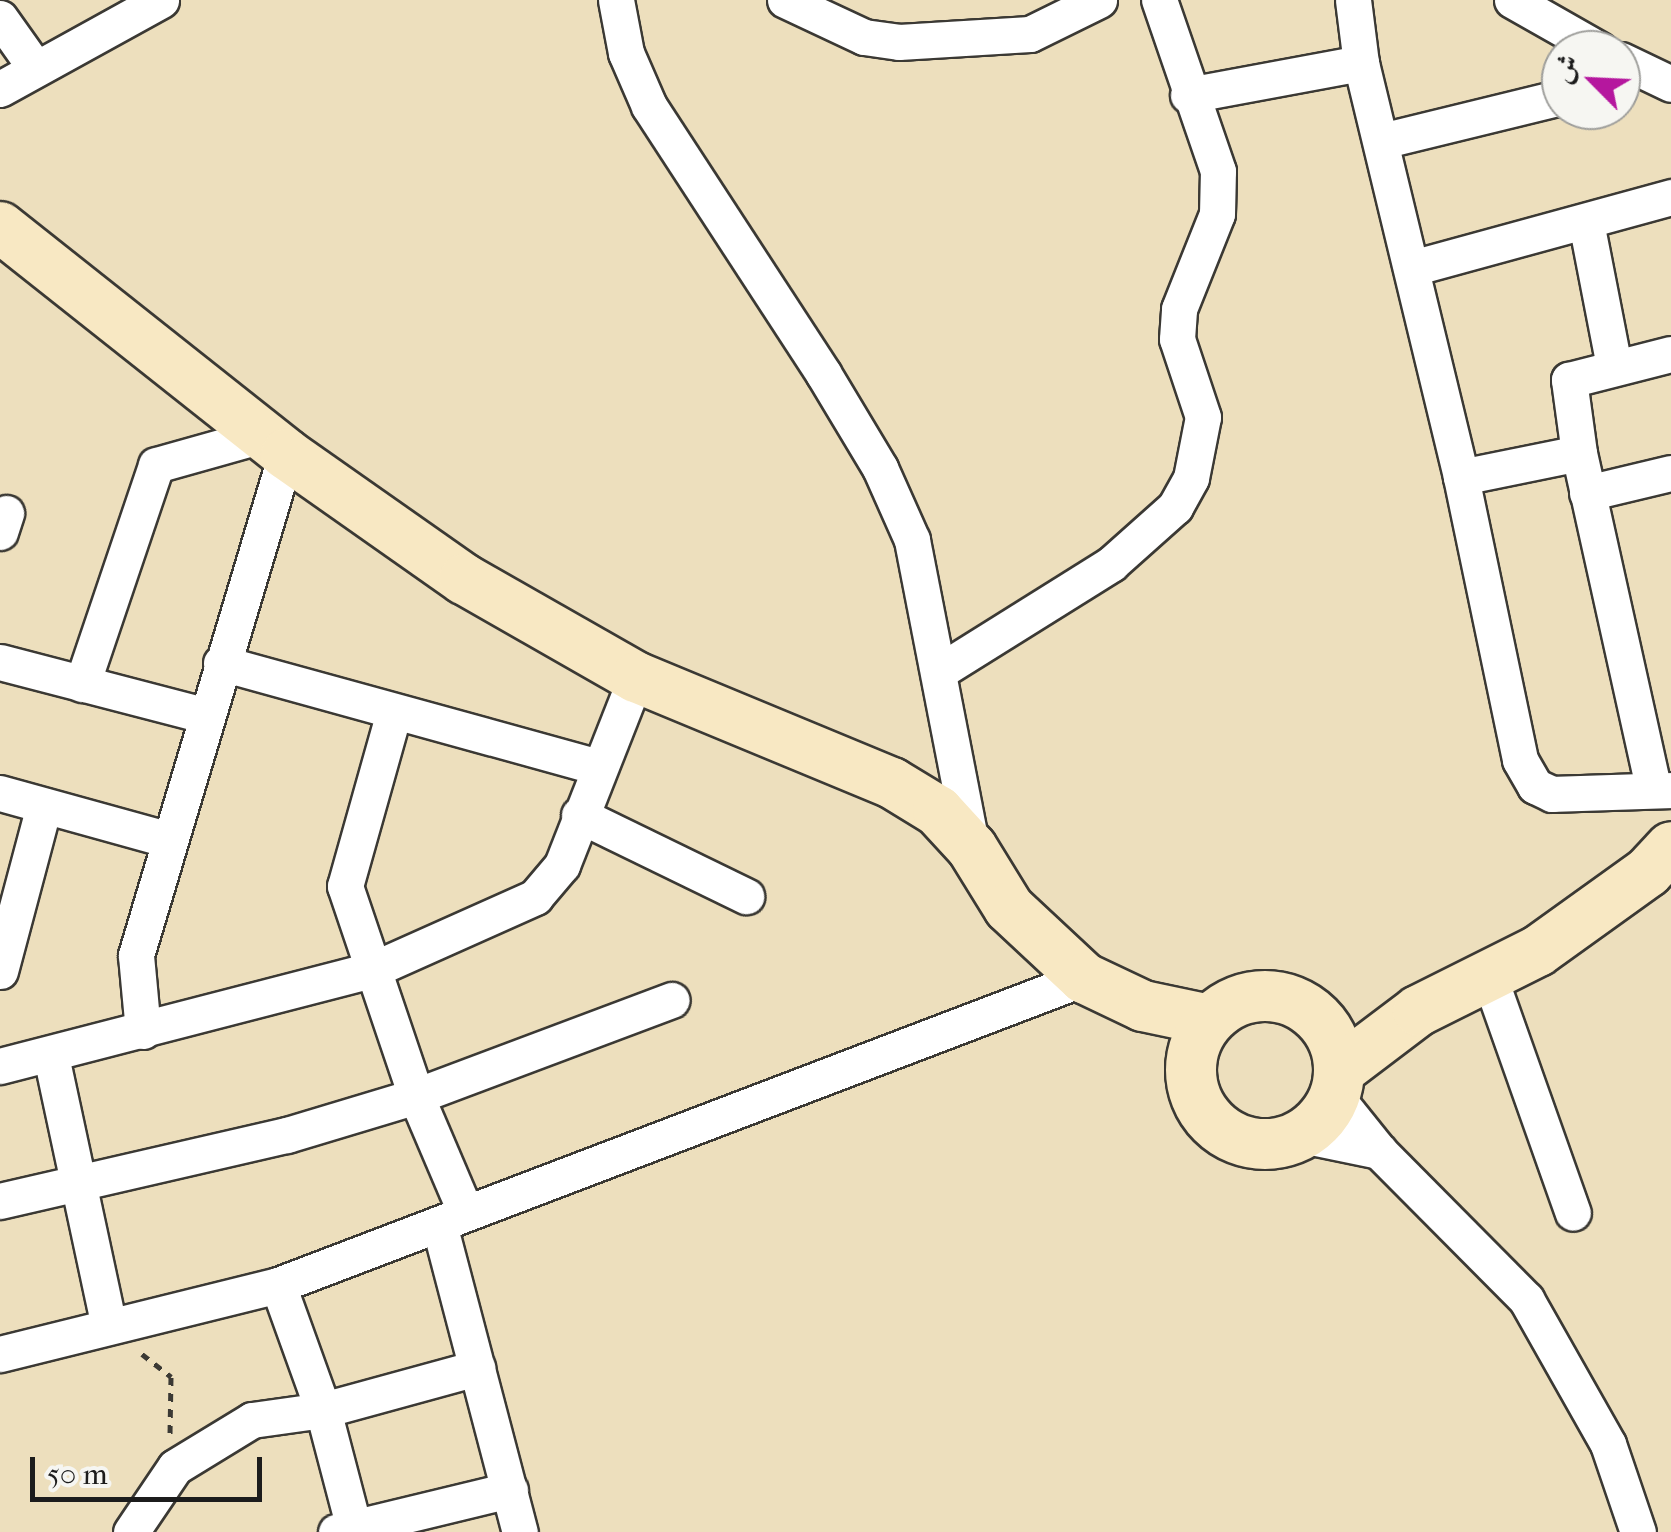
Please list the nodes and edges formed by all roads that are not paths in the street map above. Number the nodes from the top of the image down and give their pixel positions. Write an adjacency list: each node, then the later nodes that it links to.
1 (616, 0): 29 (street)
2 (785, 0): 3 (street)
3 (1100, 0)
4 (1159, 0): 13 (street)
5 (1354, 0): 10 (street)
6 (1512, 0): 9 (street)
7 (145, 4): 11 (street)
8 (0, 18): 11 (street)
9 (1565, 30)
10 (1361, 63): 13 (street); 15 (street)
11 (34, 66): 12 (street)
12 (0, 89)
13 (1188, 94): 29 (street)
14 (1541, 102): 15 (street)
15 (1381, 141): 19 (street)
16 (1671, 198): 17 (street)
17 (1586, 222): 19 (street); 21 (street)
18 (0, 227): 22 (street)
19 (1412, 268): 25 (street)
20 (1671, 354): 21 (street)
21 (1614, 366): 23 (street)
22 (274, 444): 28 (street); 30 (street); 31 (street)
23 (1579, 453): 25 (street); 26 (street)
24 (1671, 473): 26 (street)
25 (1461, 477): 35 (street)
26 (1587, 493): 35 (street)
27 (0, 662): 31 (street)
28 (221, 663): 32 (street); 33 (street)
29 (940, 671): 41 (street)
30 (636, 678): 34 (street); 41 (street)
31 (82, 684): 33 (street)
32 (394, 712): 34 (street); 43 (street)
33 (204, 715): 39 (street)
34 (596, 766): 38 (street)
35 (1663, 790)
36 (0, 793): 37 (street)
37 (44, 806): 39 (street); 44 (street)
38 (579, 815): 42 (street); 43 (street)
39 (166, 838): 48 (street)
40 (1671, 847): 45 (street)
41 (972, 848): 46 (street)
42 (746, 896)
43 (372, 970): 48 (street); 53 (street)
44 (0, 971)
45 (1489, 976): 51 (street); 58 (street)
46 (1084, 978): 49 (street); 59 (street)
47 (672, 1000): 53 (street)
48 (142, 1032): 50 (street)
49 (1200, 1041): 51 (street); 54 (street)
50 (51, 1056): 52 (street); 56 (street)
51 (1333, 1064): 54 (street); 55 (street)
52 (0, 1066)
53 (416, 1096): 56 (street); 59 (street)
54 (1301, 1135): 55 (street)
55 (1379, 1151): 69 (street)
56 (76, 1184): 57 (street); 61 (street)
57 (0, 1201)
58 (1573, 1212)
59 (453, 1219): 60 (street); 63 (street)
60 (278, 1285): 61 (street); 64 (street)
61 (108, 1326): 62 (street)
62 (0, 1354)
63 (477, 1368): 64 (street); 65 (street)
64 (323, 1410): 66 (street); 67 (street)
65 (510, 1490): 66 (street); 68 (street)
66 (348, 1530)
67 (131, 1532)
68 (520, 1532)
69 (1638, 1532)

